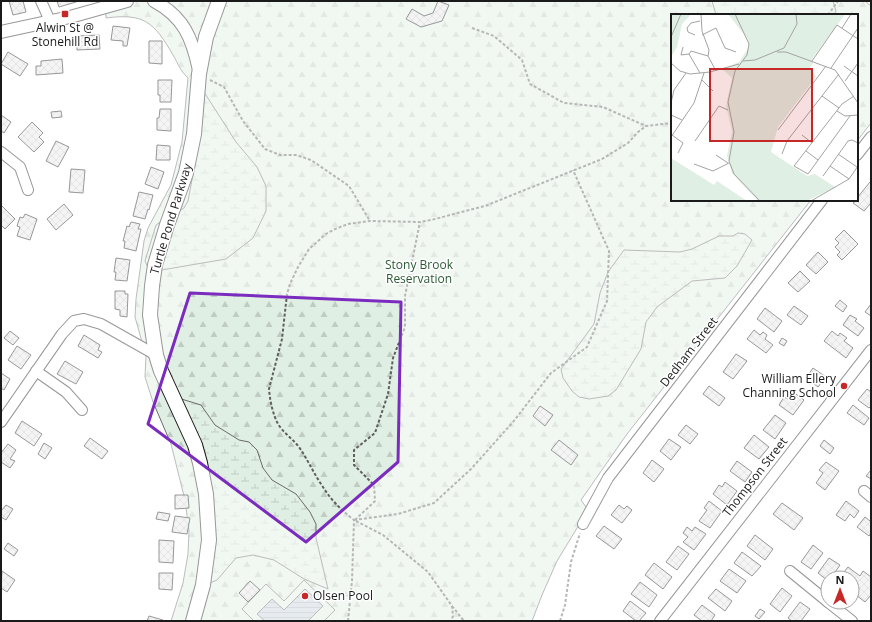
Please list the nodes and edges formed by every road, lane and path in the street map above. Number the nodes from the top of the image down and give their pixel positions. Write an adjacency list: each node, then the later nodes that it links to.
1 (42, 1): 7 (street)
2 (127, 1): 7 (street)
3 (154, 1): 10 (street)
4 (219, 1): 10 (main road, Turtle Pond Parkway)
5 (838, 1): 6 (path)
6 (829, 14)
7 (50, 22): 9 (street)
8 (472, 28): 12 (path)
9 (1, 32)
10 (199, 74): 19 (path); 22 (main road, Turtle Pond Parkway)
11 (671, 123): 12 (path)
12 (646, 126): 16 (path)
13 (871, 137): 15 (street)
14 (1, 152): 17 (street)
15 (858, 154)
16 (573, 170): 20 (path); 26 (path)
17 (28, 190)
18 (821, 201): 27 (street, Dedham Street)
19 (370, 221): 20 (path); 26 (path)
20 (420, 222): 26 (path)
21 (871, 350): 37 (street, Thompson Street)
22 (156, 355): 23 (street); 32 (main road, Turtle Pond Parkway)
23 (36, 371): 24 (street); 25 (street)
24 (82, 410)
25 (1, 422)
26 (354, 520): 30 (path); 33 (path)
27 (583, 524): 36 (path)
28 (790, 571): 29 (street)
29 (820, 595)
30 (452, 606): 34 (path); 35 (path)
31 (838, 610): 38 (street)
32 (193, 621)
33 (348, 621)
34 (451, 621)
35 (464, 621)
36 (560, 621)
37 (660, 621)
38 (852, 621)

